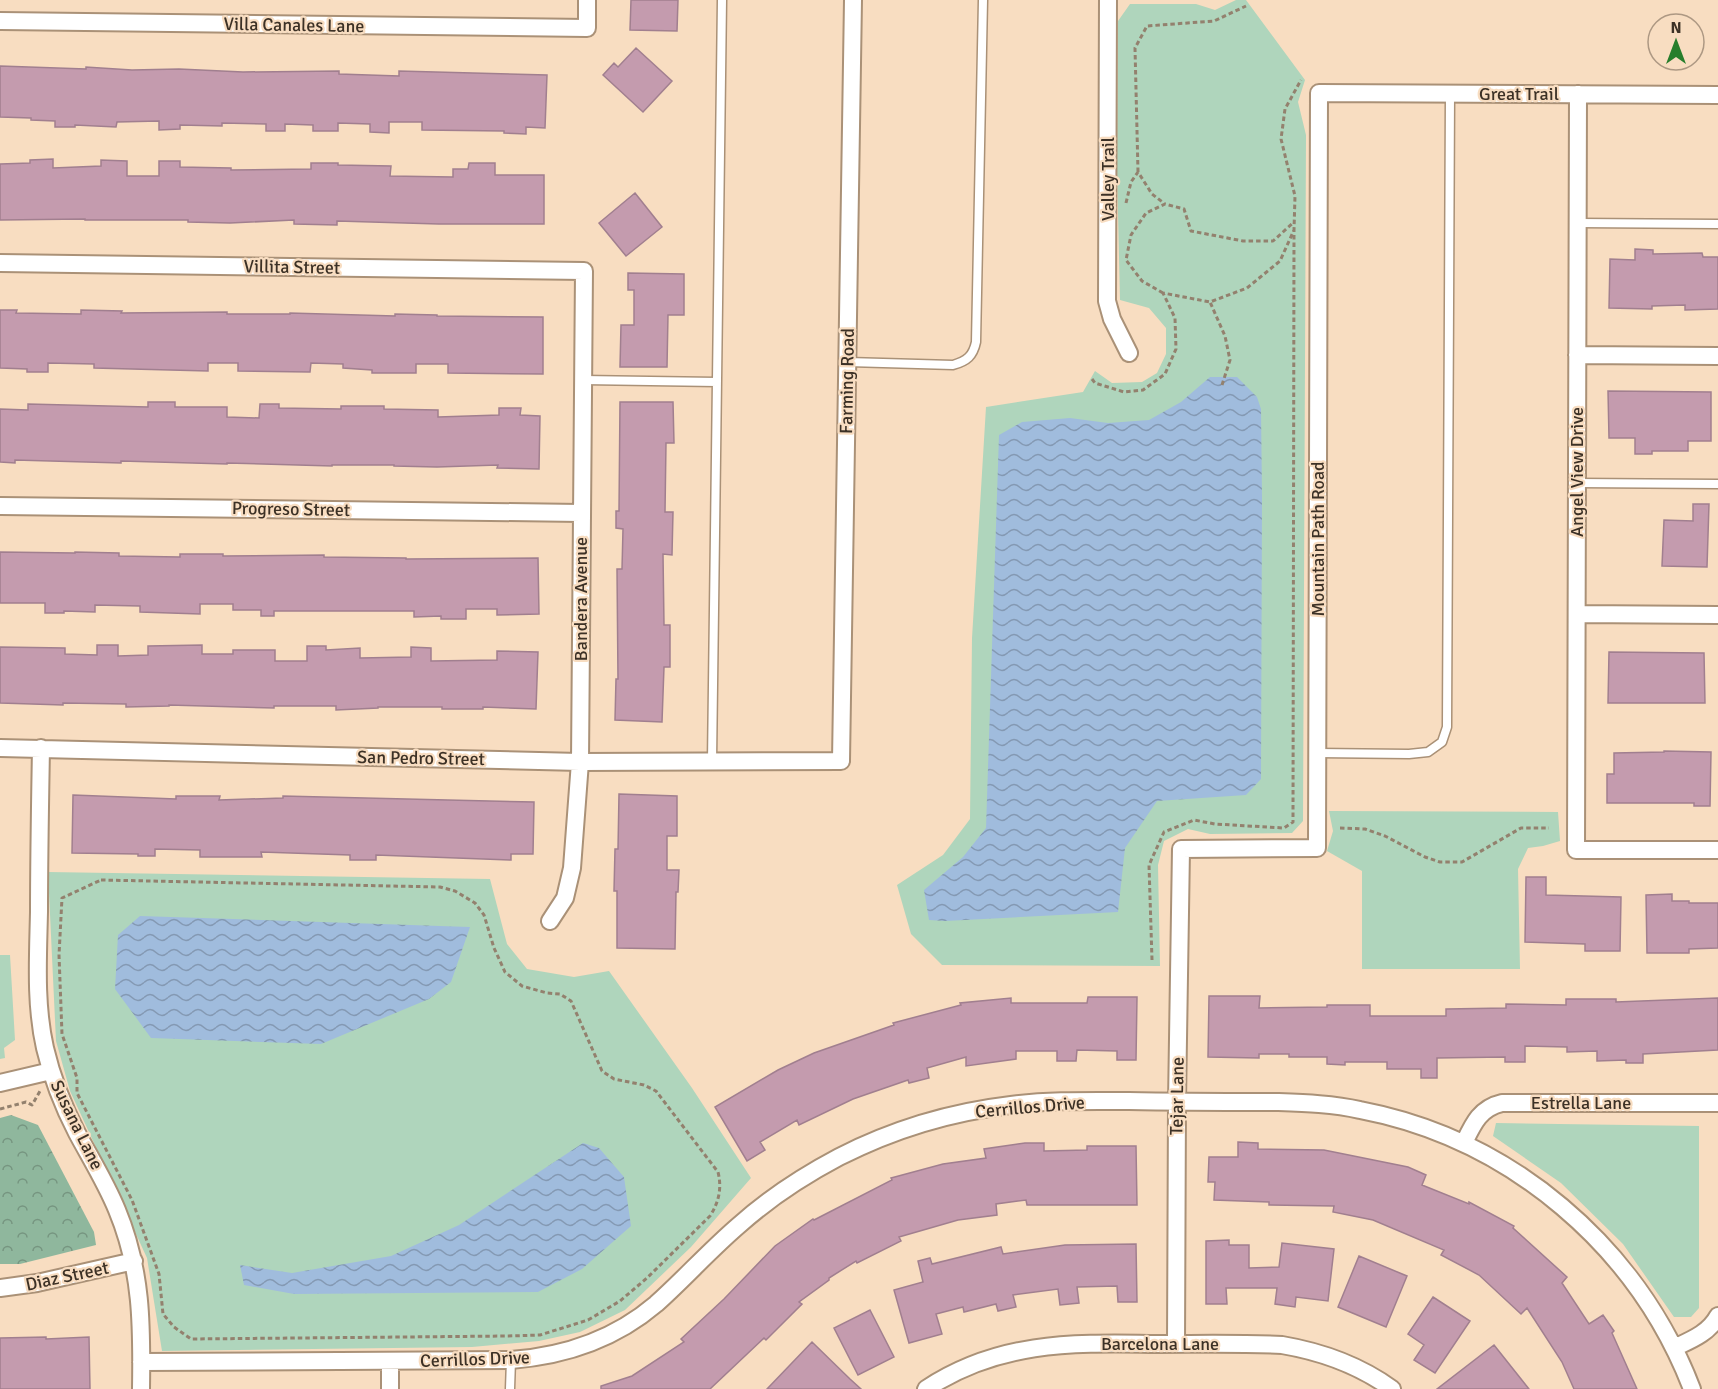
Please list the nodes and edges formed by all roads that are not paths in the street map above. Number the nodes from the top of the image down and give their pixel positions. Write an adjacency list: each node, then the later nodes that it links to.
1 (588, 0): 6 (street, Villa Canales Lane)
2 (722, 0): 20 (lane)
3 (853, 0): 18 (street, Farming Road)
4 (983, 0): 18 (lane)
5 (1108, 0): 15 (street, Valley Trail)
6 (0, 21)
7 (1319, 93): 8 (street, Great Trail); 29 (street, Mountain Path Road)
8 (1450, 94): 9 (street, Great Trail); 29 (lane)
9 (1578, 94): 10 (street, Great Trail); 11 (street, Angel View Drive)
10 (1718, 95)
11 (1578, 223): 12 (lane); 16 (street, Angel View Drive)
12 (1718, 224)
13 (0, 263): 14 (street, Villita Street)
14 (584, 270): 19 (street, Bandera Avenue)
15 (1129, 353)
16 (1577, 355): 17 (street); 21 (street, Angel View Drive)
17 (1718, 356)
18 (848, 362): 31 (street, Farming Road)
19 (583, 380): 20 (lane); 24 (street, Bandera Avenue)
20 (717, 382): 30 (lane)
21 (1577, 483): 22 (lane); 25 (street, Angel View Drive)
22 (1718, 484)
23 (0, 506): 24 (street, Progreso Street)
24 (581, 513): 32 (street, Bandera Avenue)
25 (1577, 614): 26 (street); 34 (street, Angel View Drive)
26 (1718, 615)
27 (0, 748): 28 (street, San Pedro Street)
28 (41, 748): 32 (street, San Pedro Street); 36 (street, Susana Lane)
29 (1317, 753): 33 (street, Mountain Path Road)
30 (712, 761): 31 (street, San Pedro Street); 32 (street, San Pedro Street)
31 (841, 761)
32 (580, 762): 35 (street, Bandera Avenue)
33 (1181, 849): 38 (street, Tejar Lane)
34 (1718, 850)
35 (550, 921)
36 (54, 1078): 37 (street); 41 (street, Susana Lane)
37 (0, 1083)
38 (1177, 1102): 40 (street, Cerrillos Drive); 44 (street, Tejar Lane); 46 (street, Cerrillos Drive)
39 (1718, 1103): 40 (street, Estrella Lane)
40 (1464, 1143): 45 (street, Cerrillos Drive)
41 (134, 1261): 42 (street, Diaz Street); 48 (street, Susana Lane)
42 (0, 1288)
43 (1718, 1316): 45 (street)
44 (1176, 1344): 52 (street, Barcelona Lane); 53 (street, Barcelona Lane)
45 (1674, 1348): 54 (street, Cerrillos Drive)
46 (511, 1360): 47 (street, Cerrillos Drive); 51 (lane)
47 (390, 1361): 48 (street, Cerrillos Drive); 50 (street)
48 (141, 1362): 49 (street, Susana Lane)
49 (141, 1389)
50 (390, 1389)
51 (510, 1389)
52 (926, 1389)
53 (1392, 1389)
54 (1692, 1389)

